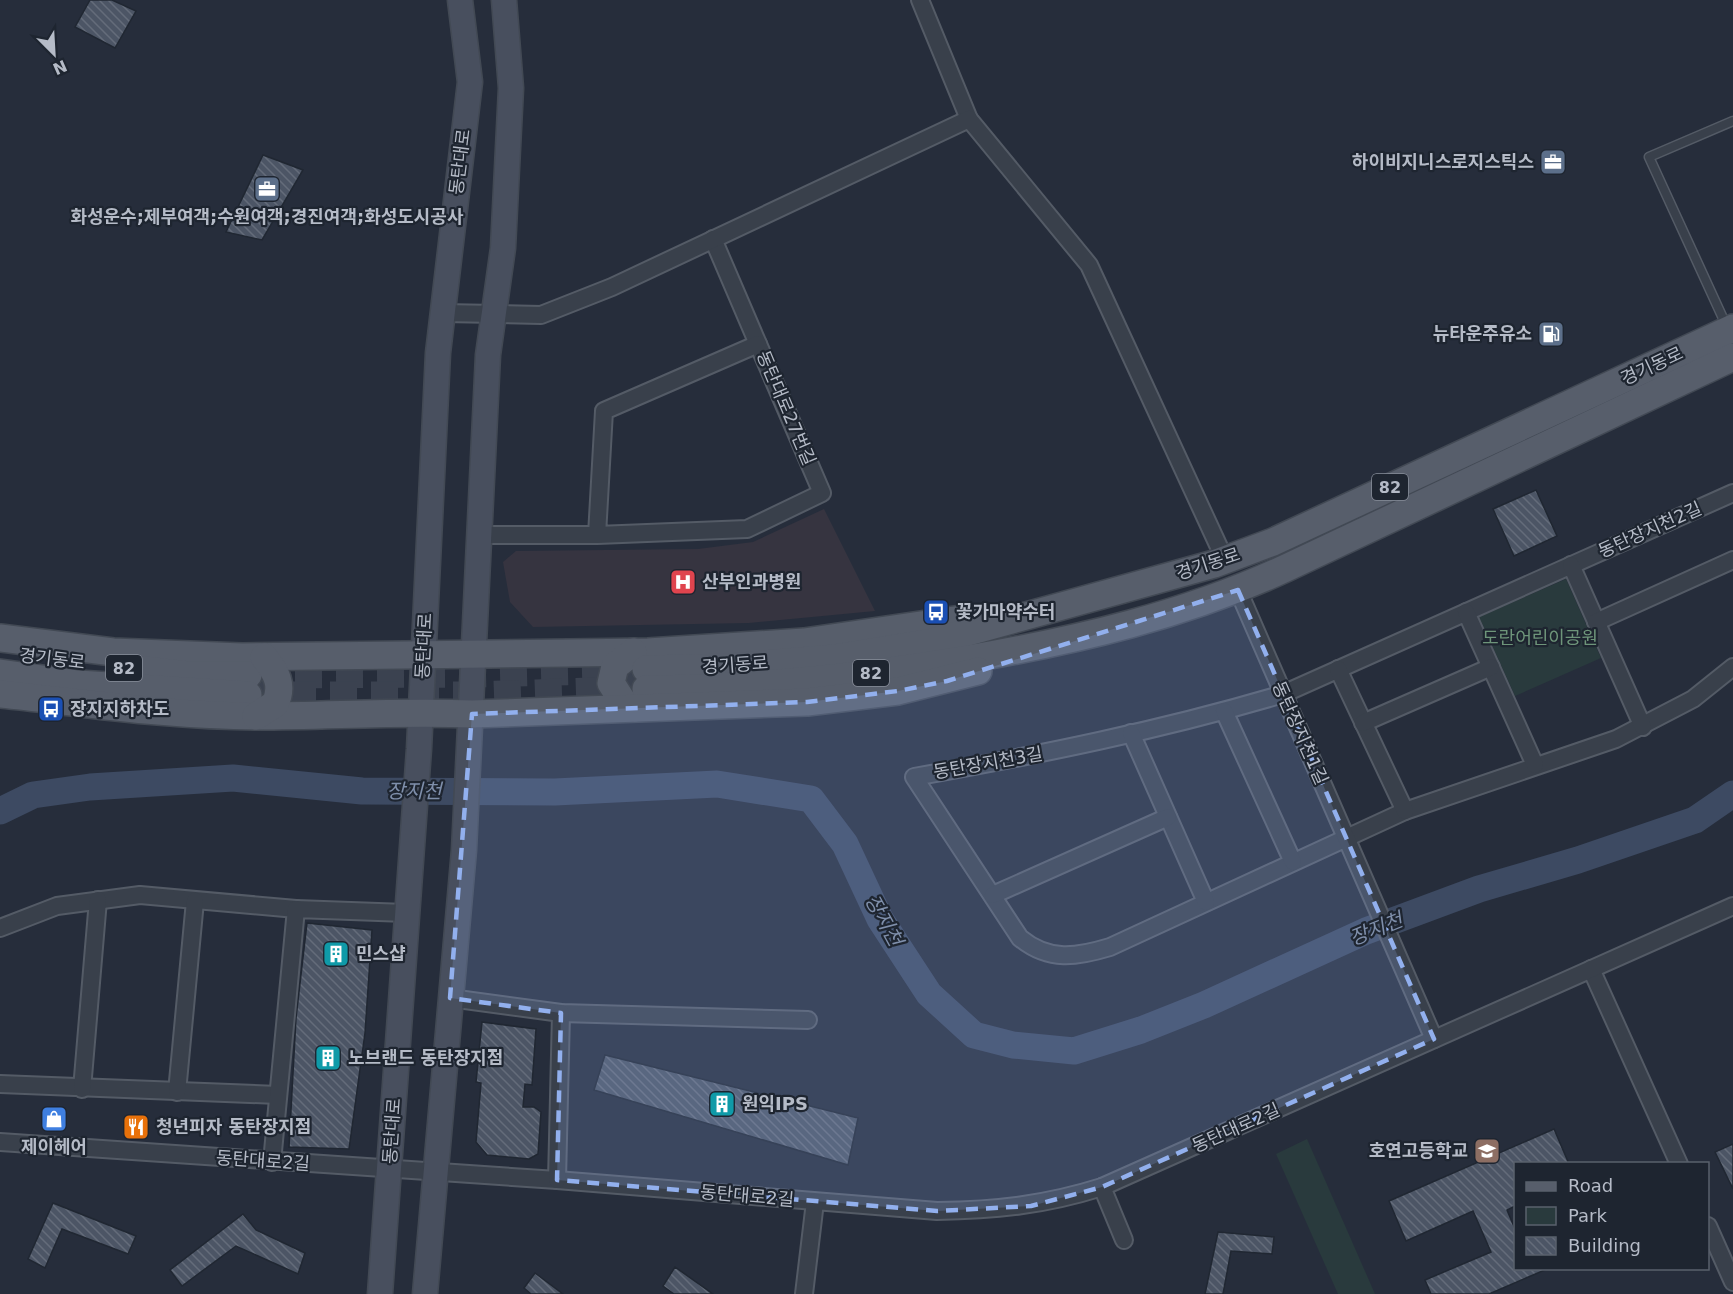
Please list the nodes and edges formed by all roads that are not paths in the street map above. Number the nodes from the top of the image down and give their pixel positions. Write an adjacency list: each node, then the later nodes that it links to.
1 (460, 0): 7 (main road, 동탄대로)
2 (504, 0): 8 (main road)
3 (920, 0): 4 (street)
4 (969, 119): 6 (street); 15 (street)
5 (1733, 121): 9 (lane)
6 (714, 239): 8 (street); 10 (street)
7 (443, 313): 8 (street); 24 (main road, 동탄대로)
8 (495, 314): 13 (main road)
9 (1731, 329): 15 (main road, 경기동로 / 82)
10 (758, 344): 14 (street, 동탄대로27번길); 14 (street, 동탄대로27번길)
11 (1733, 357): 18 (main road, 경기동로 / 82)
12 (1732, 497): 17 (street, 동탄장지천2길)
13 (480, 535): 14 (street, 동탄대로27번길); 23 (main road)
14 (597, 535)
15 (1225, 560): 29 (main road, 경기동로 / 82)
16 (1733, 560): 20 (street)
17 (1571, 565): 19 (street, 동탄장지천2길); 20 (street)
18 (1238, 590): 29 (main road, 경기동로 / 82); 32 (street, 동탄장지천1길)
19 (1466, 612): 25 (street); 27 (street, 동탄장지천2길)
20 (1596, 622): 37 (street)
21 (0, 638): 30 (main road)
22 (0, 652): 30 (main road, 경기동로 / 82)
23 (475, 654): 24 (main road); 29 (main road); 35 (main road)
24 (424, 655): 30 (main road); 34 (main road, 동탄대로)
25 (1491, 667): 36 (street); 39 (street)
26 (1733, 667): 37 (street)
27 (1338, 669): 32 (street, 동탄장지천2길); 36 (street)
28 (0, 673): 30 (main road, 경기동로 / 82)
29 (640, 680): 35 (main road)
30 (254, 686): 31 (main road); 34 (main road)
31 (0, 694)
32 (1283, 694): 33 (street, 동탄장지천3길); 42 (street, 동탄장지천1길)
33 (1224, 711): 38 (street, 동탄장지천3길); 43 (street)
34 (421, 712): 35 (main road); 50 (main road, 동탄대로)
35 (472, 714): 53 (main road)
36 (1363, 723): 40 (street)
37 (1643, 727): 39 (street)
38 (1131, 733): 41 (street); 44 (street, 동탄장지천3길)
39 (1536, 765): 40 (street)
40 (1405, 811): 42 (street)
41 (1168, 817): 44 (street); 47 (street)
42 (1346, 837): 43 (street, 동탄장지천3길); 56 (street, 동탄장지천1길)
43 (1293, 862): 47 (street, 동탄장지천3길)
44 (993, 895): 47 (street, 동탄장지천3길)
45 (98, 900): 46 (street); 51 (street); 58 (street)
46 (195, 901): 49 (street); 59 (street)
47 (1206, 902)
48 (1733, 906): 52 (street, 동탄대로2길)
49 (296, 909): 50 (street); 60 (street)
50 (406, 913): 64 (main road, 동탄대로)
51 (0, 928)
52 (1591, 969): 56 (street, 동탄대로2길); 63 (street)
53 (450, 998): 54 (street); 65 (main road)
54 (561, 1012): 55 (street); 66 (street)
55 (808, 1020)
56 (1434, 1039): 67 (street, 동탄대로2길)
57 (0, 1084): 58 (street)
58 (82, 1089): 59 (street)
59 (177, 1092): 60 (street)
60 (278, 1095): 62 (street)
61 (0, 1142): 62 (street, 동탄대로2길)
62 (272, 1162): 64 (street, 동탄대로2길)
63 (1678, 1162)
64 (389, 1170): 65 (street, 동탄대로2길); 72 (main road, 동탄대로)
65 (434, 1172): 66 (street, 동탄대로2길); 73 (main road)
66 (557, 1180): 68 (street, 동탄대로2길)
67 (1102, 1187): 68 (street, 동탄대로2길); 70 (street)
68 (815, 1202): 74 (street)
69 (1709, 1230): 71 (street)
70 (1124, 1240)
71 (1733, 1282)
72 (380, 1294)
73 (425, 1294)
74 (804, 1294)

